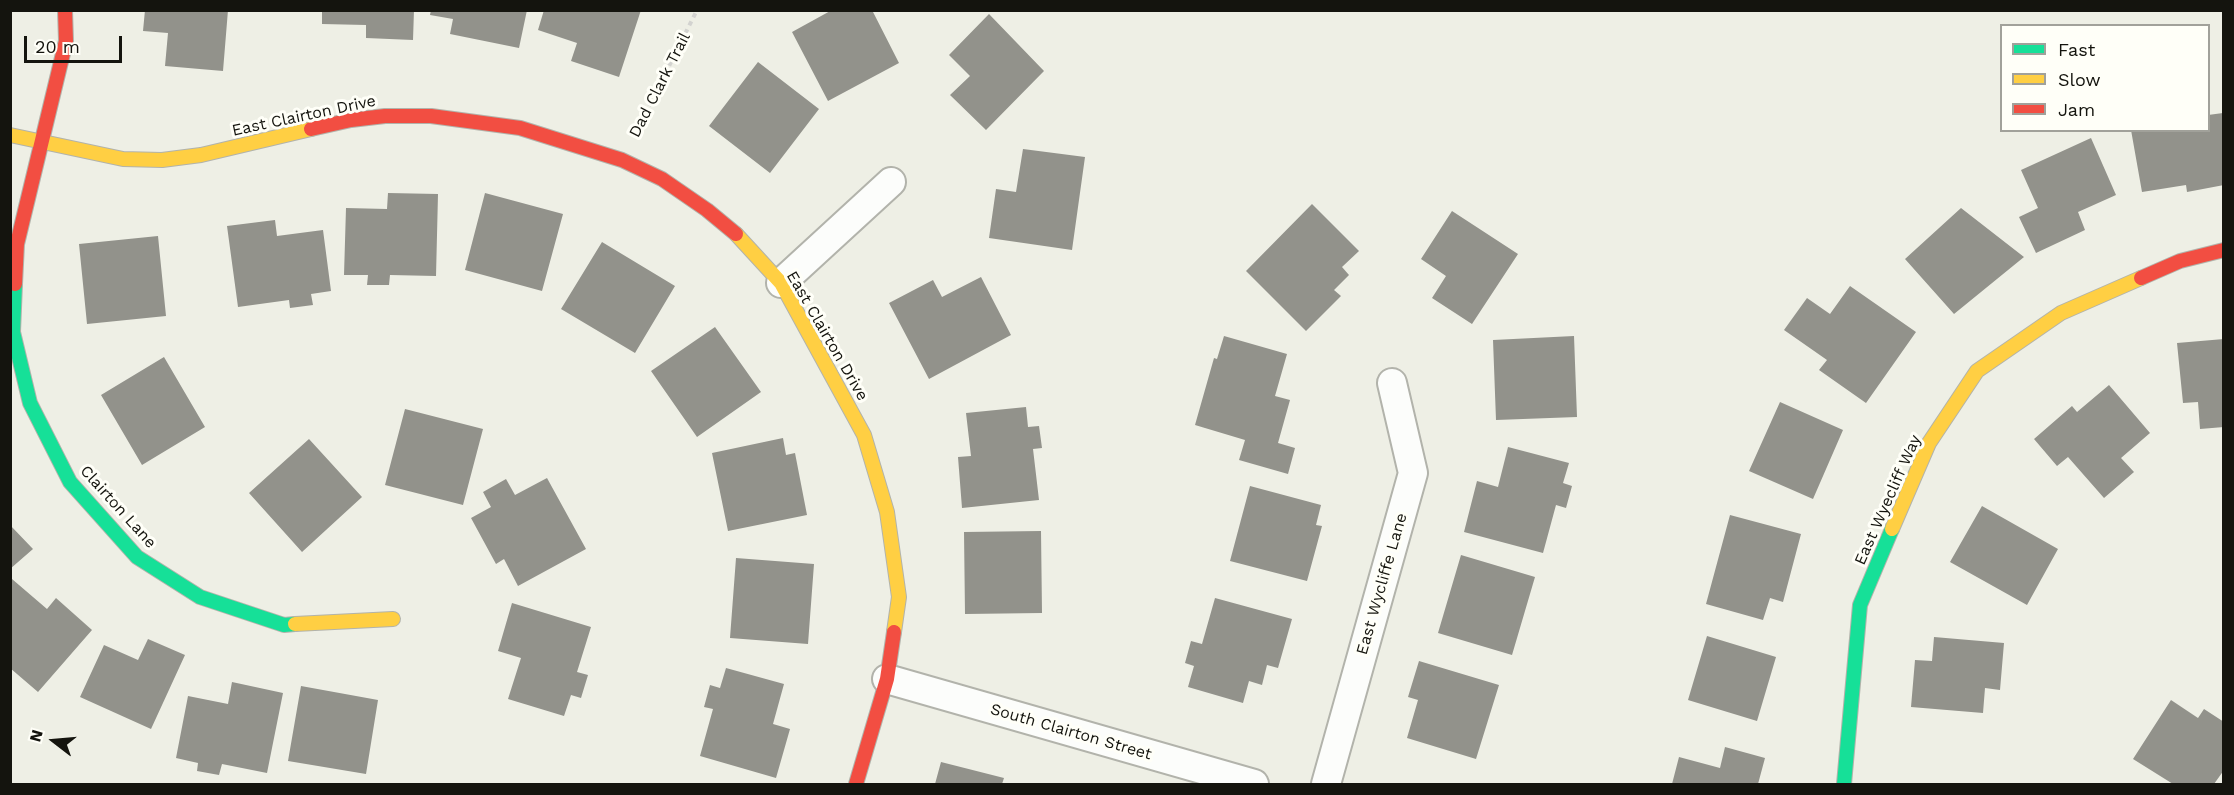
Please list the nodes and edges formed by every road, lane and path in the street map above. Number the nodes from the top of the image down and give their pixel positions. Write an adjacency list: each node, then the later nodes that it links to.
1 (65, 10): 4 (street, Clairton Lane)
2 (698, 10): 5 (path, Dad Clark Trail)
3 (10, 135): 4 (street, East Clairton Drive)
4 (40, 141): 5 (street, East Clairton Drive); 10 (street, Clairton Lane)
5 (622, 160): 8 (street, East Clairton Drive)
6 (891, 182): 8 (street)
7 (2223, 250): 15 (street, East Wyecliff Way)
8 (781, 283): 11 (street, East Clairton Drive)
9 (1392, 384): 14 (street, East Wycliffe Lane)
10 (393, 619)
11 (887, 679): 12 (street, East Clairton Drive); 13 (street, South Clairton Street)
12 (856, 784)
13 (1254, 784)
14 (1326, 784)
15 (1844, 784)

